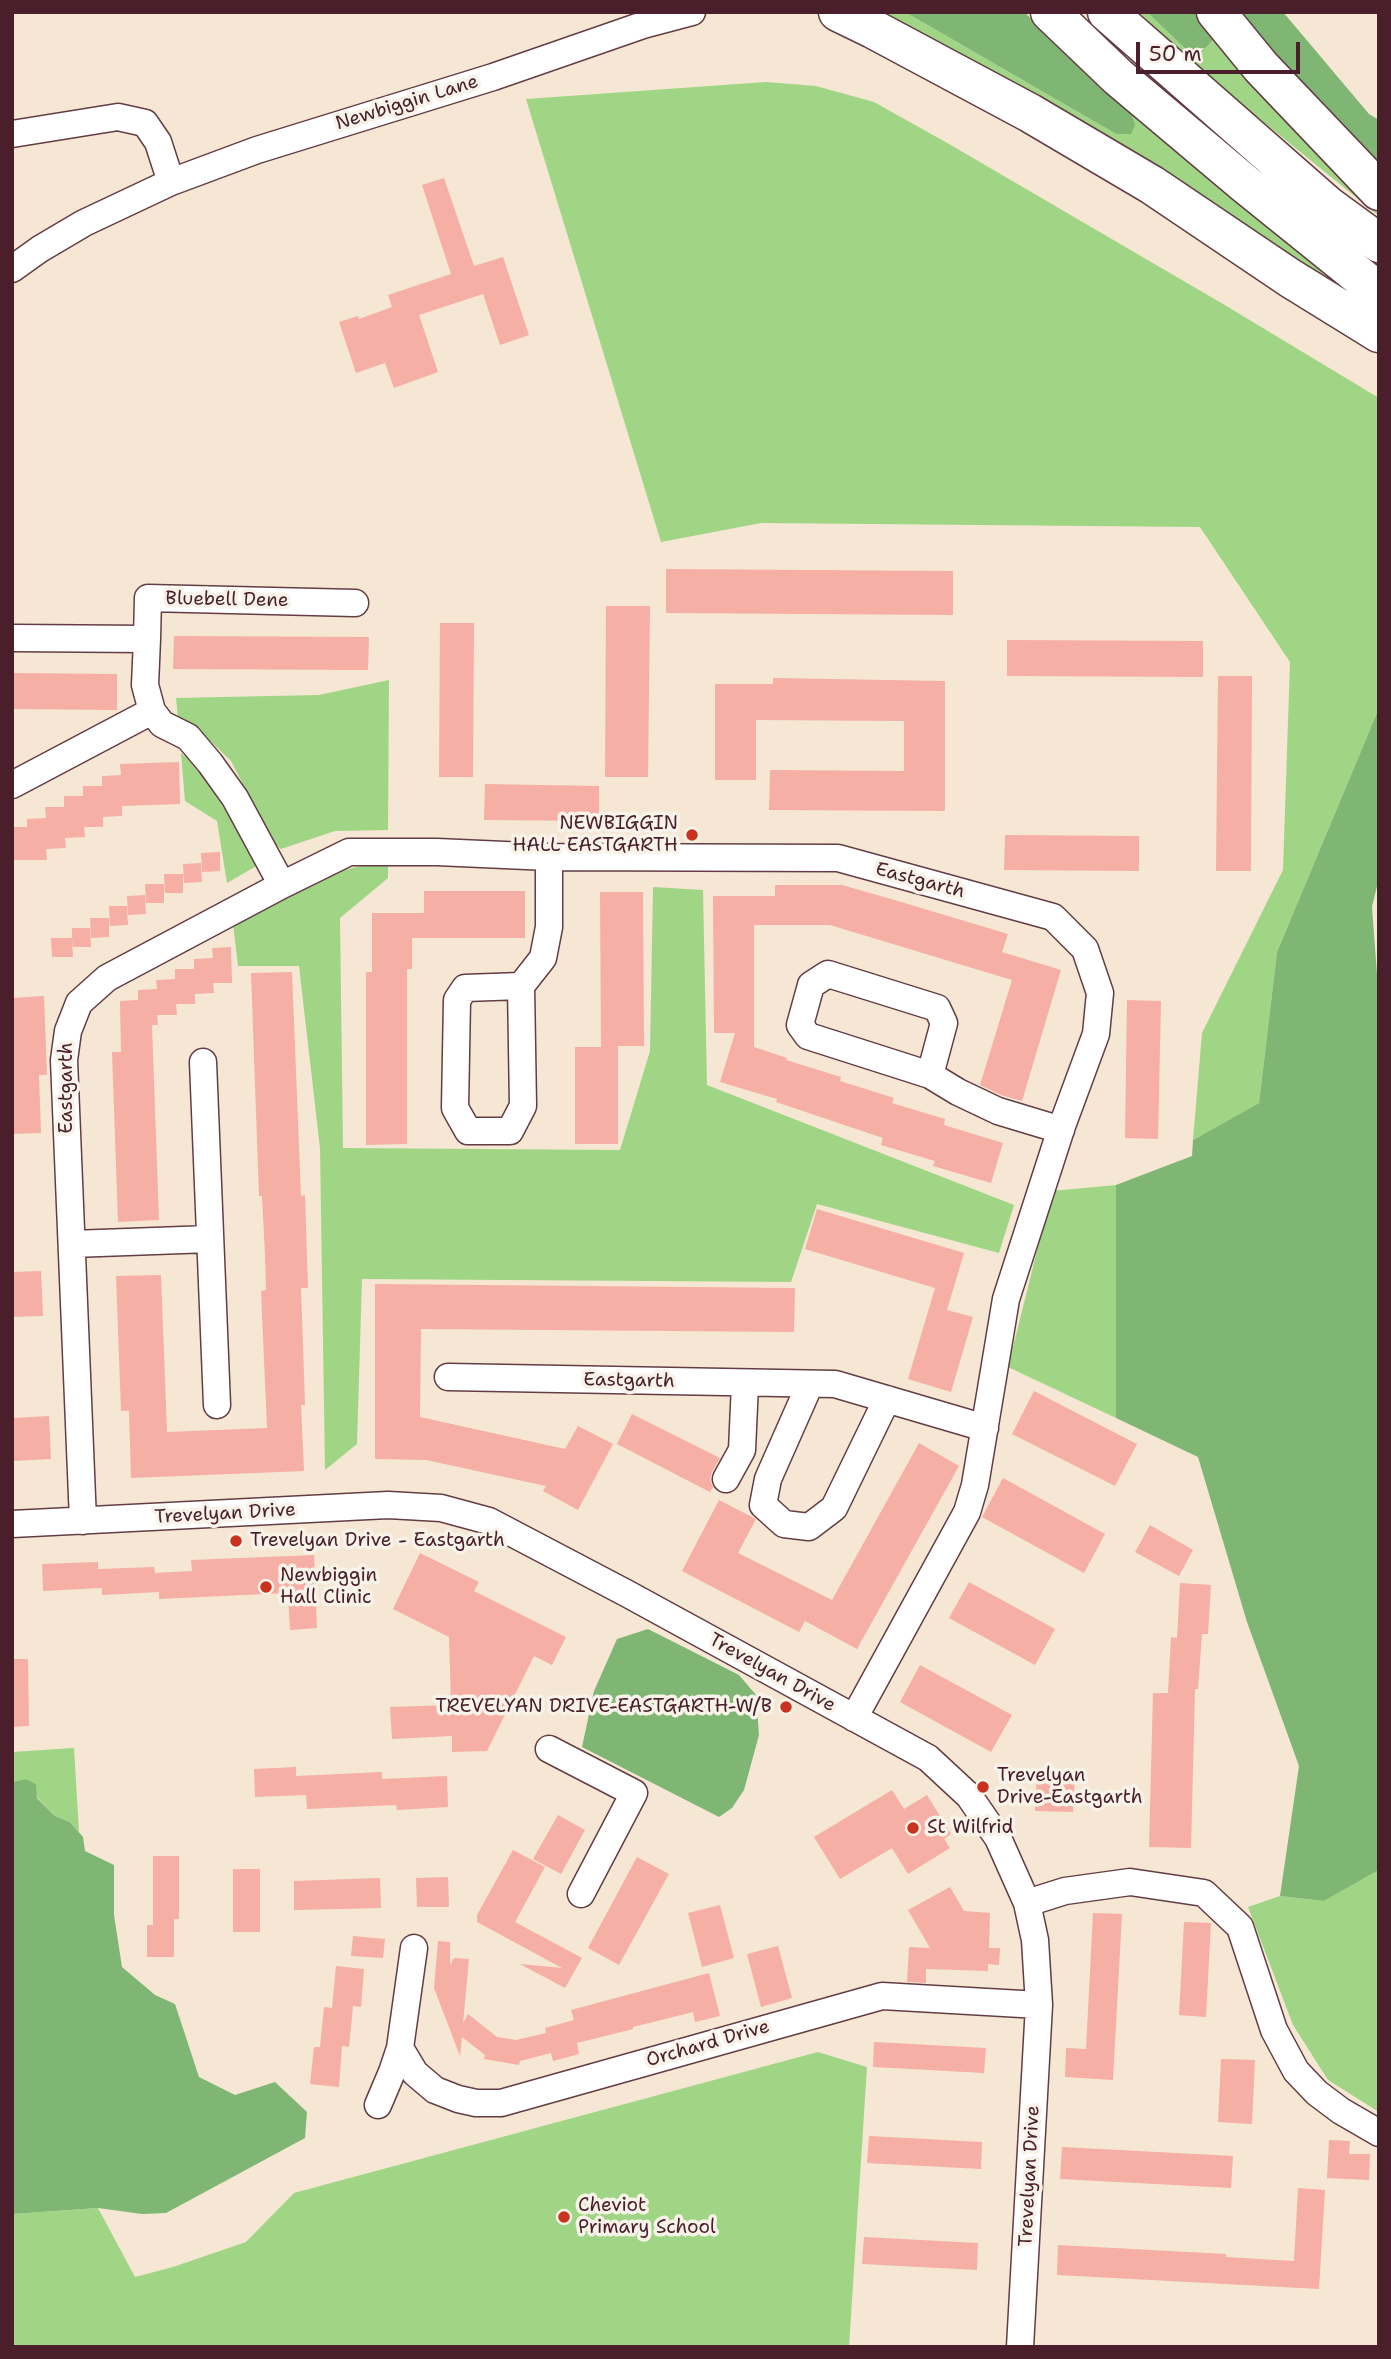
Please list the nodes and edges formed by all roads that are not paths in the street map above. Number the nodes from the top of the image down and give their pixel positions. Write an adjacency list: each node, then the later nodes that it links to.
1 (692, 12): 6 (street, Newbiggin Lane)
2 (838, 12): 13 (highway)
3 (1049, 12): 12 (highway)
4 (1107, 12): 10 (highway)
5 (1216, 12): 9 (highway)
6 (648, 19): 8 (street, Newbiggin Lane)
7 (12, 134): 8 (street)
8 (172, 182): 11 (street, Newbiggin Lane)
9 (1379, 191)
10 (1379, 243)
11 (12, 268)
12 (1379, 292)
13 (1379, 333)
14 (355, 603): 16 (street, Bluebell Dene)
15 (12, 638): 16 (street)
16 (146, 639): 17 (street)
17 (152, 711): 18 (street); 20 (street)
18 (12, 785)
19 (549, 857): 20 (street, Eastgarth); 21 (street); 24 (street, Eastgarth)
20 (282, 885): 26 (street, Eastgarth)
21 (522, 986): 21 (street)
22 (203, 1062): 25 (street)
23 (930, 1075): 23 (street); 24 (street)
24 (1061, 1130): 32 (street, Eastgarth)
25 (210, 1239): 26 (street); 31 (street)
26 (72, 1244): 34 (street, Eastgarth)
27 (448, 1377): 28 (street, Eastgarth)
28 (745, 1384): 29 (street, Eastgarth); 33 (street)
29 (810, 1384): 30 (street, Eastgarth); 30 (street)
30 (887, 1399): 32 (street, Eastgarth)
31 (217, 1405)
32 (985, 1428): 36 (street, Eastgarth)
33 (726, 1479)
34 (83, 1521): 35 (street, Trevelyan Drive); 36 (street, Trevelyan Drive)
35 (12, 1524)
36 (854, 1718): 39 (street, Trevelyan Drive)
37 (549, 1749): 38 (street)
38 (581, 1894)
39 (1027, 1902): 41 (street, Trevelyan Drive); 44 (street)
40 (414, 1948): 42 (street)
41 (1039, 2005): 42 (street, Orchard Drive); 45 (street, Trevelyan Drive)
42 (400, 2048): 43 (street)
43 (378, 2105)
44 (1379, 2133)
45 (1020, 2347)

